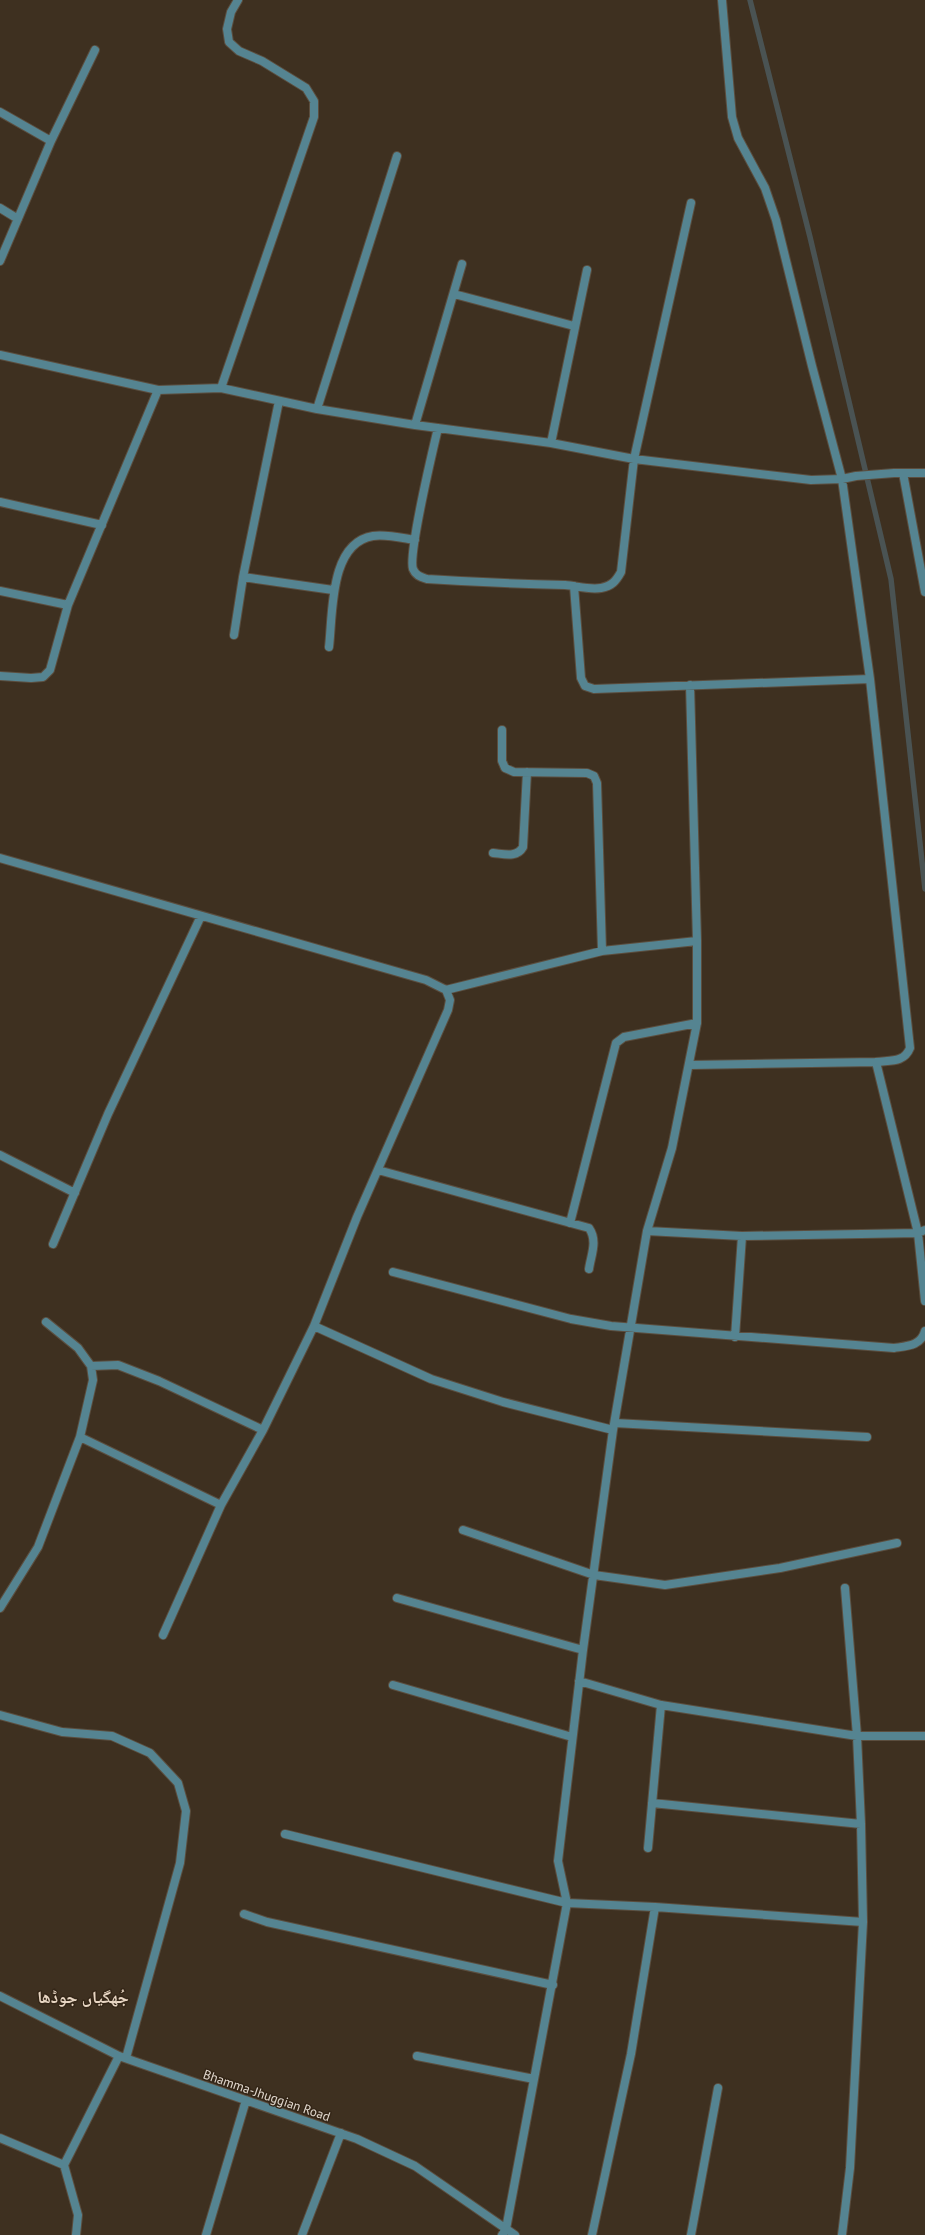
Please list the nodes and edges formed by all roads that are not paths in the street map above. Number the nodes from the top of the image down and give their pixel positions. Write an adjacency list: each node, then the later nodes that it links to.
1 (238, 0): 16 (street)
2 (722, 0): 26 (street)
3 (95, 50): 5 (street)
4 (0, 112): 5 (street)
5 (51, 141): 9 (street)
6 (397, 156): 19 (street)
7 (691, 203): 23 (street)
8 (0, 208): 9 (street)
9 (18, 219): 10 (street)
10 (0, 261)
11 (462, 264): 13 (street)
12 (587, 270): 14 (street)
13 (454, 294): 14 (street); 20 (street)
14 (574, 326): 22 (street)
15 (0, 355): 17 (street)
16 (221, 388): 17 (street); 18 (street)
17 (158, 390): 28 (street)
18 (279, 401): 19 (street); 30 (street)
19 (317, 409): 20 (street)
20 (415, 425): 21 (street)
21 (438, 428): 22 (street); 29 (street)
22 (551, 443): 23 (street)
23 (634, 459): 26 (street); 31 (street)
24 (903, 473): 25 (street); 26 (street); 34 (street)
25 (925, 473)
26 (842, 479): 39 (street)
27 (0, 502): 28 (street)
28 (102, 526): 35 (street)
29 (415, 540): 31 (street); 32 (street)
30 (243, 577): 32 (street); 36 (street)
31 (574, 586): 40 (street)
32 (333, 590): 37 (street)
33 (0, 591): 35 (street)
34 (925, 592)
35 (68, 605): 38 (street)
36 (234, 635)
37 (329, 647)
38 (0, 676)
39 (870, 679): 40 (street); 50 (street)
40 (690, 685): 46 (street)
41 (502, 730): 42 (street)
42 (527, 772): 43 (street); 47 (street)
43 (493, 854)
44 (0, 858): 45 (street)
45 (201, 916): 48 (street); 54 (street)
46 (697, 941): 47 (street); 49 (street)
47 (602, 951): 48 (street)
48 (446, 990): 53 (street)
49 (697, 1023): 51 (street); 55 (street)
50 (876, 1062): 51 (street); 57 (street)
51 (690, 1065): 56 (street)
52 (0, 1155): 54 (street)
53 (378, 1170): 55 (street); 64 (street)
54 (75, 1193): 59 (street)
55 (570, 1222): 60 (street)
56 (646, 1231): 58 (street); 65 (street)
57 (922, 1232): 58 (street); 62 (street)
58 (742, 1236): 67 (street)
59 (53, 1244)
60 (589, 1269)
61 (393, 1272): 65 (street)
62 (925, 1301)
63 (46, 1322): 68 (street)
64 (314, 1326): 69 (street); 70 (street)
65 (630, 1326): 67 (street); 69 (street)
66 (925, 1331): 67 (street)
67 (734, 1337)
68 (91, 1366): 70 (street); 71 (street)
69 (614, 1426): 72 (street); 76 (street)
70 (263, 1430): 73 (street)
71 (80, 1437): 73 (street); 79 (street)
72 (867, 1437)
73 (221, 1505): 80 (street)
74 (463, 1530): 76 (street)
75 (897, 1543): 76 (street)
76 (594, 1575): 81 (street)
77 (845, 1588): 86 (street)
78 (397, 1598): 81 (street)
79 (0, 1608)
80 (163, 1635)
81 (583, 1650): 82 (street)
82 (579, 1681): 84 (street); 88 (street)
83 (393, 1684): 88 (street)
84 (661, 1705): 86 (street); 89 (street)
85 (0, 1715): 100 (street)
86 (857, 1736): 87 (street); 90 (street)
87 (925, 1736)
88 (572, 1737): 93 (street)
89 (652, 1803): 90 (street); 92 (street)
90 (861, 1824): 96 (street)
91 (284, 1834): 93 (street)
92 (648, 1848)
93 (567, 1903): 94 (street); 97 (street)
94 (655, 1907): 96 (street); 112 (street)
95 (244, 1914): 97 (street)
96 (863, 1922): 114 (street)
97 (553, 1985): 101 (street)
98 (0, 1996): 100 (street, Bhamma-Jhuggian Road)
99 (417, 2056): 101 (street)
100 (122, 2057): 103 (street, Bhamma-Jhuggian Road); 106 (street)
101 (534, 2079): 107 (street)
102 (718, 2088): 113 (street)
103 (246, 2100): 104 (street, Bhamma-Jhuggian Road); 109 (street)
104 (341, 2133): 107 (street, Bhamma-Jhuggian Road); 110 (street)
105 (0, 2138): 106 (street)
106 (64, 2165): 108 (street)
107 (504, 2232): 111 (street, Bhamma-Jhuggian Road)
108 (76, 2235)
109 (206, 2235)
110 (302, 2235)
111 (515, 2235)
112 (592, 2235)
113 (691, 2235)
114 (842, 2235)

